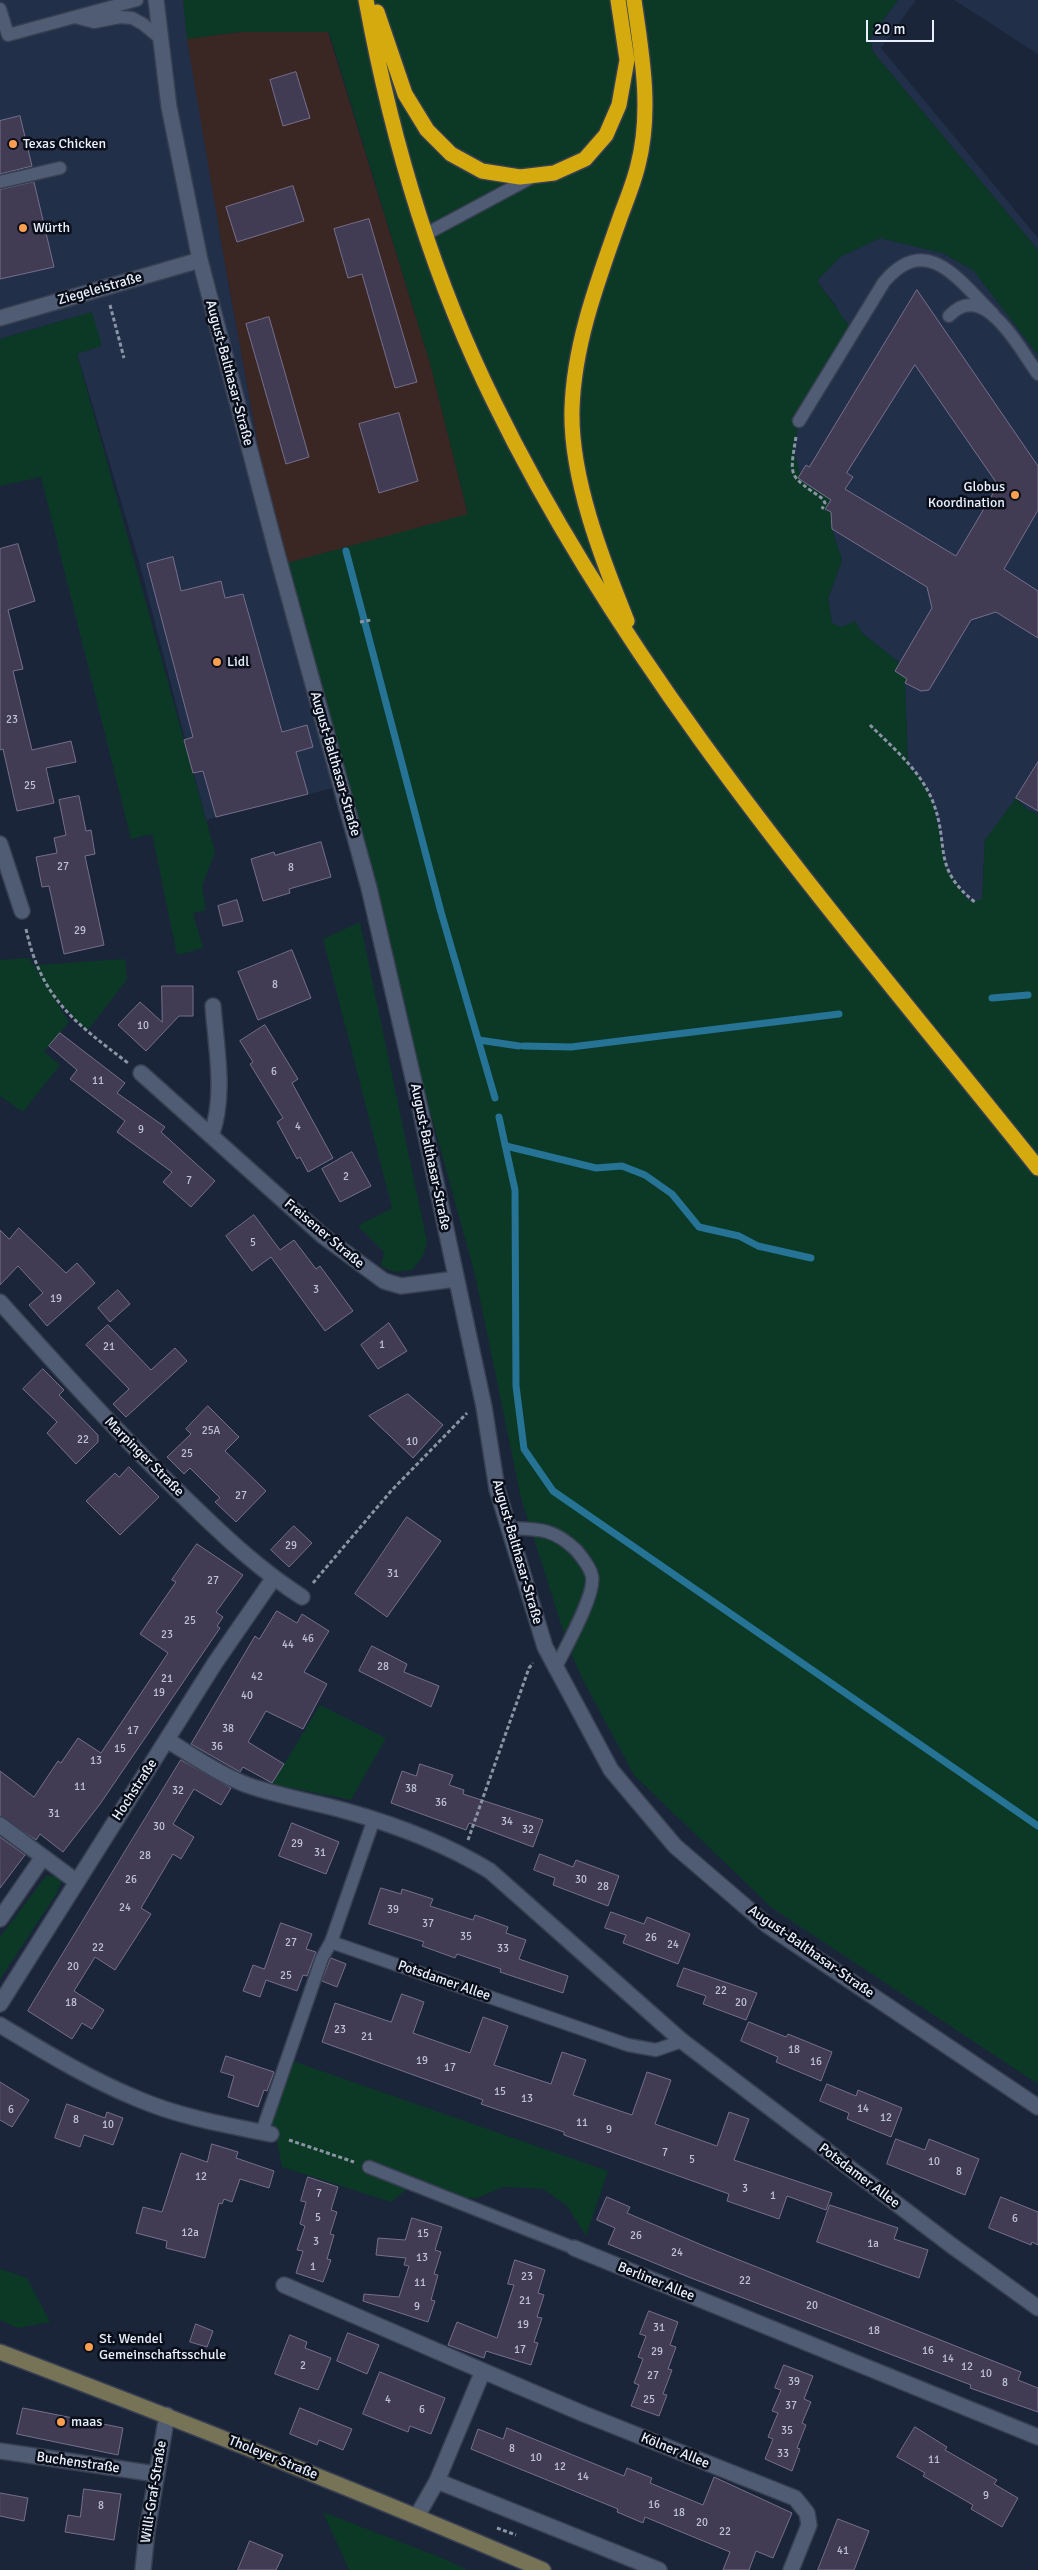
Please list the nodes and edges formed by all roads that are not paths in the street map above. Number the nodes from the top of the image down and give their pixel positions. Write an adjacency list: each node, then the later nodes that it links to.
1 (137, 0): 8 (lane)
2 (156, 0): 9 (street, August-Balthasar-Straße)
3 (366, 0): 13 (highway)
4 (374, 0): 11 (highway)
5 (618, 0): 11 (highway)
6 (634, 0): 20 (highway)
7 (1, 11): 8 (lane)
8 (75, 17): 9 (lane)
9 (160, 39): 14 (street, August-Balthasar-Straße)
10 (60, 168): 12 (lane)
11 (536, 175): 13 (lane)
12 (0, 182)
13 (426, 234): 20 (highway)
14 (200, 260): 17 (street, Ziegeleistraße); 27 (street, August-Balthasar-Straße)
15 (993, 314): 16 (lane); 18 (lane); 19 (lane)
16 (949, 316)
17 (0, 318)
18 (1038, 374)
19 (799, 421)
20 (665, 690): 26 (highway)
21 (0, 844): 22 (street)
22 (22, 911)
23 (213, 1006): 25 (street)
24 (141, 1073): 25 (street, Freisener Straße)
25 (211, 1136): 27 (street, Freisener Straße)
26 (1038, 1168)
27 (456, 1279): 29 (street, August-Balthasar-Straße)
28 (0, 1302): 30 (street, Marpinger Straße)
29 (509, 1528): 32 (street, August-Balthasar-Straße); 32 (lane)
30 (273, 1579): 31 (street, Marpinger Straße); 33 (street, Hochstraße)
31 (302, 1597)
32 (555, 1669): 43 (street, August-Balthasar-Straße)
33 (167, 1740): 34 (street, Potsdamer Allee); 37 (street, Hochstraße)
34 (374, 1819): 39 (lane); 42 (street, Potsdamer Allee)
35 (0, 1825): 36 (street)
36 (43, 1858): 37 (street); 38 (street)
37 (77, 1882): 40 (street, Hochstraße)
38 (0, 1919)
39 (331, 1942): 42 (lane, Potsdamer Allee); 44 (lane)
40 (0, 2004)
41 (0, 2025): 44 (street)
42 (682, 2041): 48 (street, Potsdamer Allee)
43 (1038, 2107)
44 (266, 2133)
45 (369, 2166): 46 (lane, Berliner Allee)
46 (574, 2248): 52 (street, Berliner Allee)
47 (284, 2285): 50 (street, Kölner Allee)
48 (1038, 2308)
49 (0, 2352): 51 (main road, Tholeyer Straße)
50 (483, 2371): 55 (street); 60 (street, Kölner Allee)
51 (167, 2415): 54 (street, Willi-Graf-Straße); 56 (main road, Tholeyer Straße)
52 (1038, 2437)
53 (0, 2452): 54 (street, Buchenstraße)
54 (156, 2474): 57 (street, Willi-Graf-Straße)
55 (437, 2482): 56 (street); 59 (street)
56 (417, 2516): 58 (main road, Tholeyer Straße)
57 (143, 2570)
58 (543, 2570)
59 (659, 2570)
60 (792, 2570)

